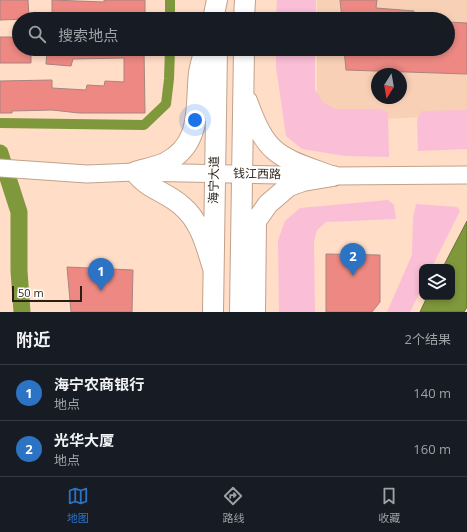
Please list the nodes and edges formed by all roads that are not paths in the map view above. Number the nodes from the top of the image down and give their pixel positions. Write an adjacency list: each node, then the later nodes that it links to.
1 (217, 0): 3 (highway); 4 (highway)
2 (245, 0): 5 (highway)
3 (214, 12)
4 (217, 12)
5 (244, 12)
6 (203, 56): 11 (highway)
7 (216, 56): 13 (highway, 海宁大道)
8 (244, 56): 9 (highway)
9 (243, 90): 12 (highway); 15 (highway)
10 (5, 168): 11 (main road, 钱江西路)
11 (135, 172): 13 (main road, 钱江西路); 16 (highway)
12 (241, 173): 13 (main road, 钱江西路); 15 (main road, 钱江西路); 18 (highway)
13 (214, 174): 16 (highway, 海宁大道)
14 (463, 175): 15 (main road, 钱江西路)
15 (332, 176): 19 (highway)
16 (213, 268): 17 (highway, 海宁大道)
17 (213, 312)
18 (240, 312)
19 (254, 312)

